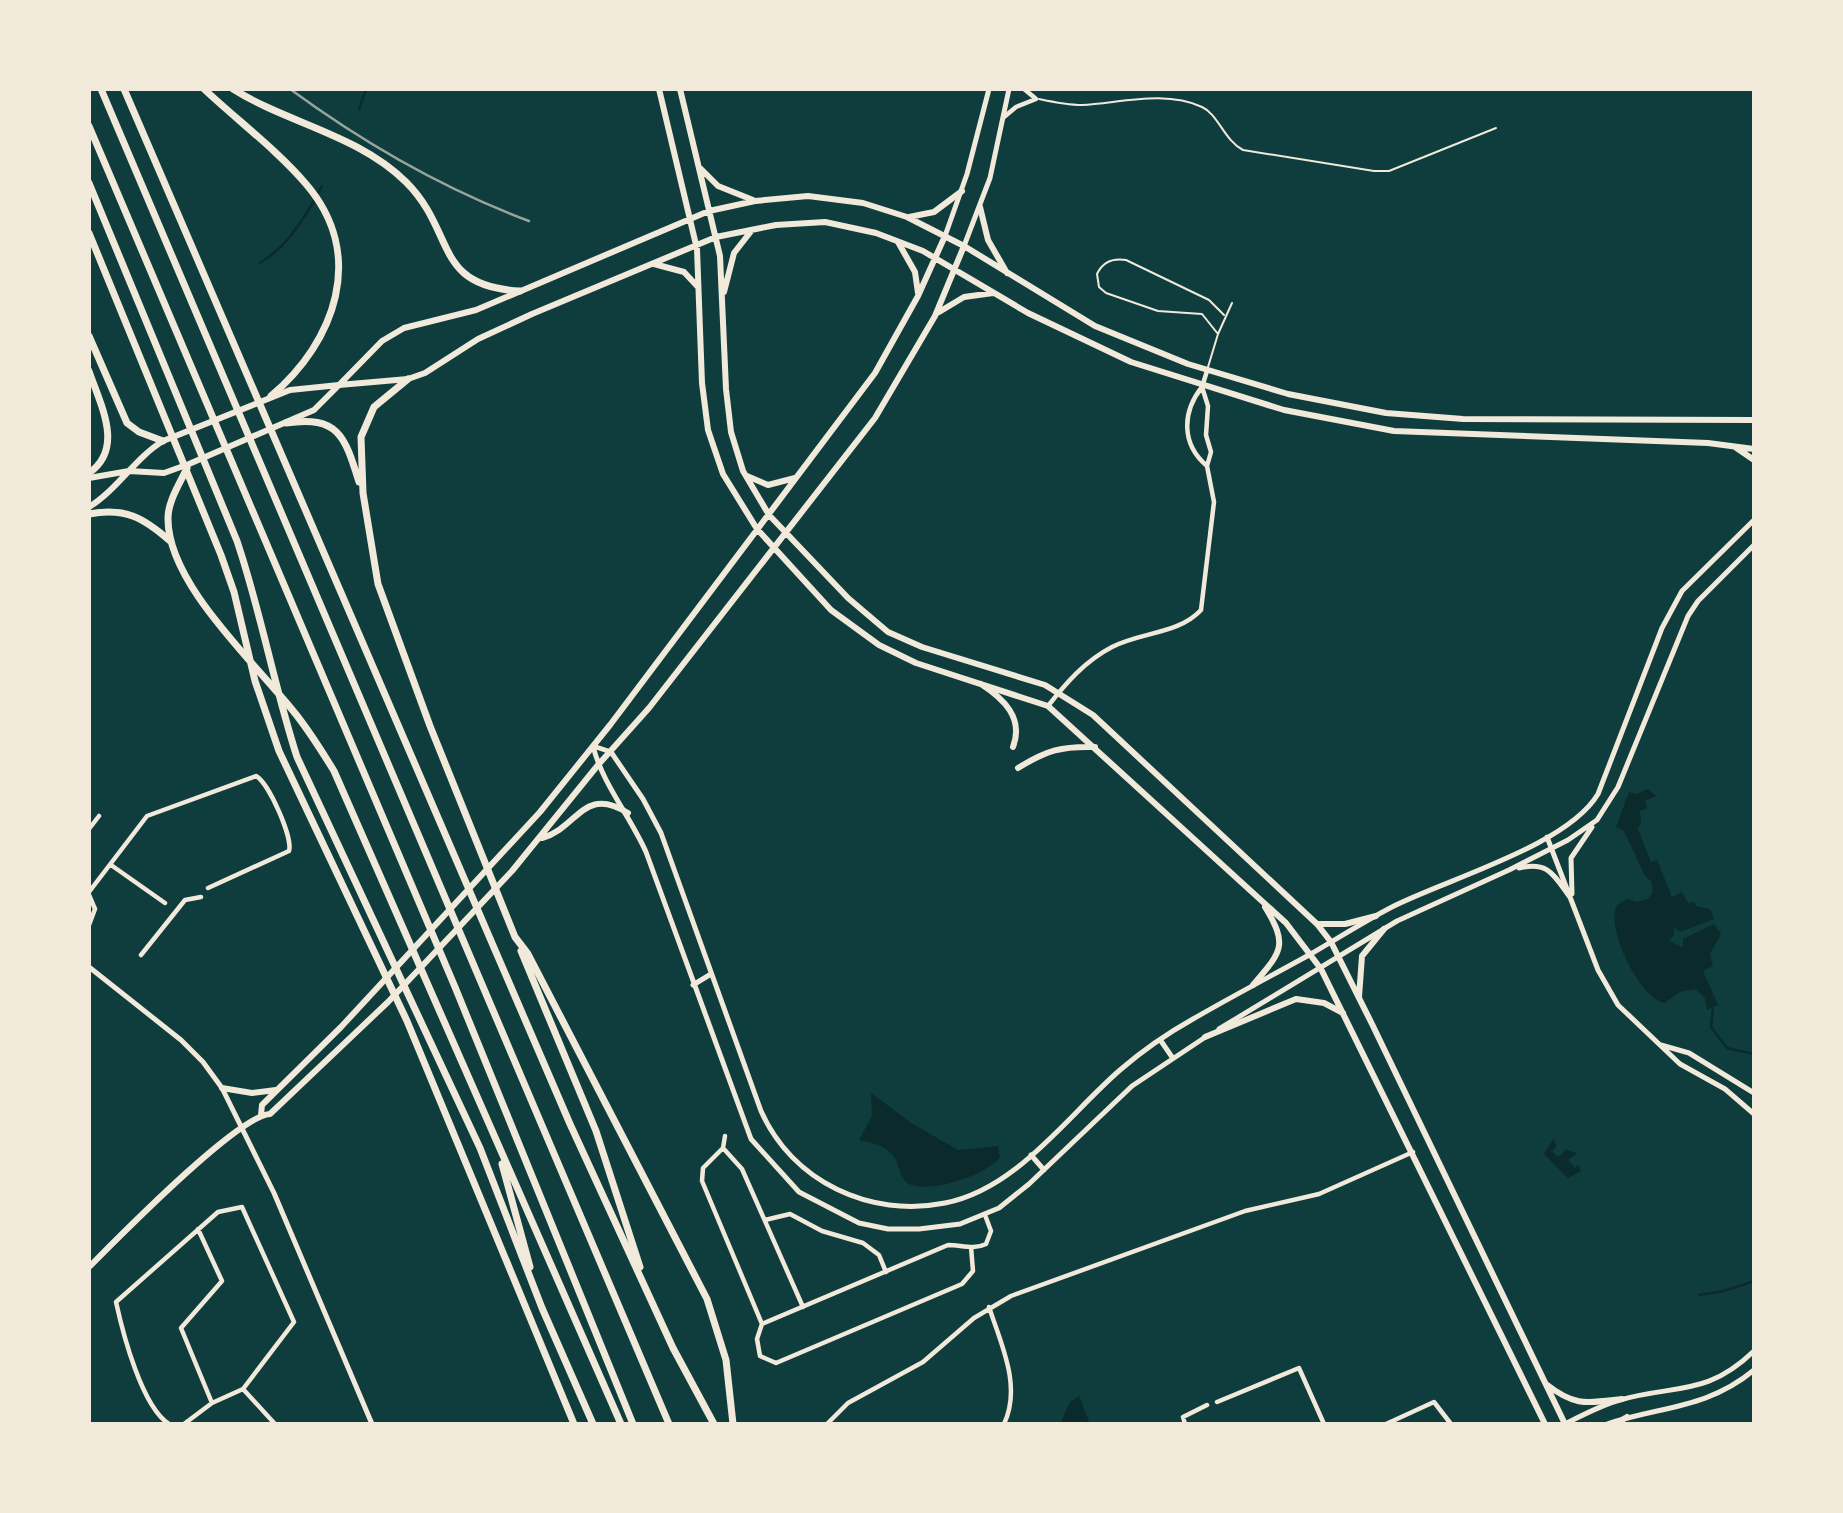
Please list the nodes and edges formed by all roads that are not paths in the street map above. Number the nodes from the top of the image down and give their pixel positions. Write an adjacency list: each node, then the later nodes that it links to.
1 (101, 89): 157 (highway)
2 (124, 89): 135 (highway)
3 (204, 89): 48 (highway)
4 (233, 89): 34 (highway)
5 (659, 89): 21 (main road)
6 (680, 89): 14 (main road)
7 (989, 89): 16 (street)
8 (1009, 89): 11 (street)
9 (1024, 89): 10 (street)
10 (1036, 99): 11 (street); 13 (lane)
11 (1003, 118): 18 (street)
12 (89, 126): 156 (highway)
13 (1496, 128)
14 (699, 166): 17 (main road); 19 (main road)
15 (89, 184): 138 (highway)
16 (962, 191): 20 (main road); 24 (street)
17 (755, 201): 19 (main road); 20 (main road)
18 (981, 207): 28 (street); 32 (main road)
19 (709, 211): 21 (main road); 25 (main road)
20 (908, 217): 24 (main road)
21 (690, 218): 27 (main road); 34 (main road)
22 (753, 229): 25 (main road); 26 (main road); 37 (main road)
23 (89, 233): 153 (highway)
24 (945, 236): 28 (main road); 29 (main road)
25 (716, 237): 27 (main road); 37 (main road)
26 (897, 240): 29 (main road); 36 (main road)
27 (696, 244): 30 (main road); 33 (main road)
28 (964, 246): 31 (main road); 32 (main road)
29 (936, 257): 31 (main road); 36 (main road)
30 (648, 265): 33 (main road); 45 (main road)
31 (955, 268): 35 (main road); 40 (main road)
32 (1008, 275): 44 (main road)
33 (699, 289): 66 (main road)
34 (520, 291): 46 (main road)
35 (994, 293): 40 (main road); 47 (main road)
36 (918, 296): 60 (main road)
37 (723, 297): 58 (main road)
38 (1231, 303): 39 (lane)
39 (1224, 315): 41 (lane); 41 (lane)
40 (935, 316): 67 (main road)
41 (1218, 334): 44 (lane)
42 (89, 336): 51 (highway)
43 (89, 371): 59 (highway)
44 (1207, 371): 47 (street); 49 (main road)
45 (408, 379): 46 (main road); 61 (highway)
46 (339, 385): 48 (main road); 50 (main road)
47 (1202, 387): 52 (main road); 56 (street); 56 (street)
48 (271, 396): 51 (main road)
49 (1753, 420)
50 (286, 423): 55 (main road); 61 (highway)
51 (163, 441): 57 (main road)
52 (1730, 444): 53 (main road); 54 (main road)
53 (1754, 449)
54 (1754, 460)
55 (189, 464): 57 (main road); 68 (highway)
56 (1207, 466): 72 (street)
57 (129, 471): 59 (main road); 62 (main road)
58 (744, 473): 60 (main road); 64 (main road)
59 (89, 475)
60 (800, 475): 64 (main road)
61 (363, 493): 101 (highway)
62 (89, 507)
63 (89, 514): 68 (highway)
64 (769, 515): 66 (main road); 67 (main road)
65 (1754, 520): 84 (street)
66 (757, 529): 70 (main road); 74 (main road)
67 (784, 533): 70 (main road); 72 (main road)
68 (171, 541): 124 (highway)
69 (1754, 545): 82 (street)
70 (774, 548): 71 (main road); 77 (main road)
71 (973, 680): 73 (main road); 75 (main road)
72 (1059, 691): 73 (street); 98 (main road)
73 (1048, 706): 76 (main road)
74 (593, 746): 77 (street); 78 (street); 118 (main road)
75 (1013, 747)
76 (1096, 747): 79 (main road); 94 (main road)
77 (611, 752): 78 (main road); 108 (street)
78 (598, 765): 80 (street); 85 (main road)
79 (1018, 768)
80 (628, 813): 85 (main road); 109 (street)
81 (99, 816): 83 (street)
82 (1597, 820): 86 (street); 95 (street)
83 (89, 828)
84 (1547, 837): 86 (street); 89 (street)
85 (540, 839): 121 (main road)
86 (1553, 848): 88 (street); 95 (street)
87 (111, 865): 90 (street); 92 (street); 96 (street)
88 (1509, 870): 91 (street); 95 (street)
89 (1461, 876): 91 (street); 97 (street)
90 (208, 888)
91 (1466, 890): 100 (street)
92 (89, 894): 99 (street)
93 (201, 897): 104 (street)
94 (1260, 899): 103 (main road); 110 (main road)
95 (1573, 901): 115 (street)
96 (164, 903)
97 (1376, 916): 98 (main road); 102 (street)
98 (1317, 924): 102 (main road)
99 (89, 925)
100 (1384, 929): 105 (street); 111 (main road)
101 (515, 937): 135 (highway); 159 (highway)
102 (1331, 942): 103 (street); 105 (main road)
103 (1312, 953): 107 (main road); 110 (street)
104 (141, 955)
105 (1339, 958): 107 (street); 111 (main road)
106 (89, 967): 117 (street)
107 (1321, 969): 112 (main road); 113 (street)
108 (711, 974): 109 (street); 127 (street)
109 (693, 985): 129 (street)
110 (1253, 985): 114 (street)
111 (1359, 999): 142 (main road)
112 (1344, 1014): 113 (main road); 126 (main road)
113 (1205, 1037): 116 (street)
114 (1161, 1041): 116 (street); 127 (street)
115 (1659, 1044): 119 (street); 120 (street)
116 (1172, 1057): 128 (street)
117 (222, 1088): 118 (main road); 122 (street)
118 (277, 1089): 121 (main road)
119 (1754, 1093)
120 (1754, 1114)
121 (261, 1115): 122 (main road)
122 (243, 1128): 133 (main road); 152 (street)
123 (725, 1136): 125 (street)
124 (495, 1138): 138 (highway); 155 (highway)
125 (723, 1148): 130 (street); 139 (street)
126 (1414, 1152): 137 (street); 166 (main road)
127 (1031, 1155): 128 (street)
128 (1044, 1170): 129 (street)
129 (985, 1215): 132 (street)
130 (765, 1220): 134 (street); 136 (street)
131 (198, 1229): 143 (street); 146 (street); 149 (street)
132 (971, 1247): 134 (street); 139 (street)
133 (89, 1266)
134 (886, 1272): 136 (street)
135 (646, 1288): 158 (highway)
136 (803, 1307): 139 (street)
137 (989, 1307): 160 (street); 161 (street)
138 (542, 1308): 154 (highway)
139 (762, 1324)
140 (1754, 1351): 144 (street)
141 (1754, 1370): 148 (street)
142 (1544, 1382): 144 (main road); 167 (main road)
143 (243, 1389): 146 (street); 151 (street)
144 (1622, 1399): 167 (street)
145 (1217, 1402): 163 (street)
146 (212, 1403): 150 (street)
147 (1207, 1405): 162 (street)
148 (1627, 1417): 168 (street); 169 (main road)
149 (169, 1424)
150 (184, 1424)
151 (275, 1424)
152 (372, 1424)
153 (574, 1424)
154 (593, 1424)
155 (621, 1424)
156 (633, 1424)
157 (669, 1424)
158 (714, 1424)
159 (733, 1424)
160 (827, 1424)
161 (1004, 1424)
162 (1185, 1424)
163 (1324, 1424)
164 (1386, 1424): 165 (street)
165 (1451, 1424)
166 (1545, 1424)
167 (1566, 1424)
168 (1607, 1424)
169 (1615, 1424)

